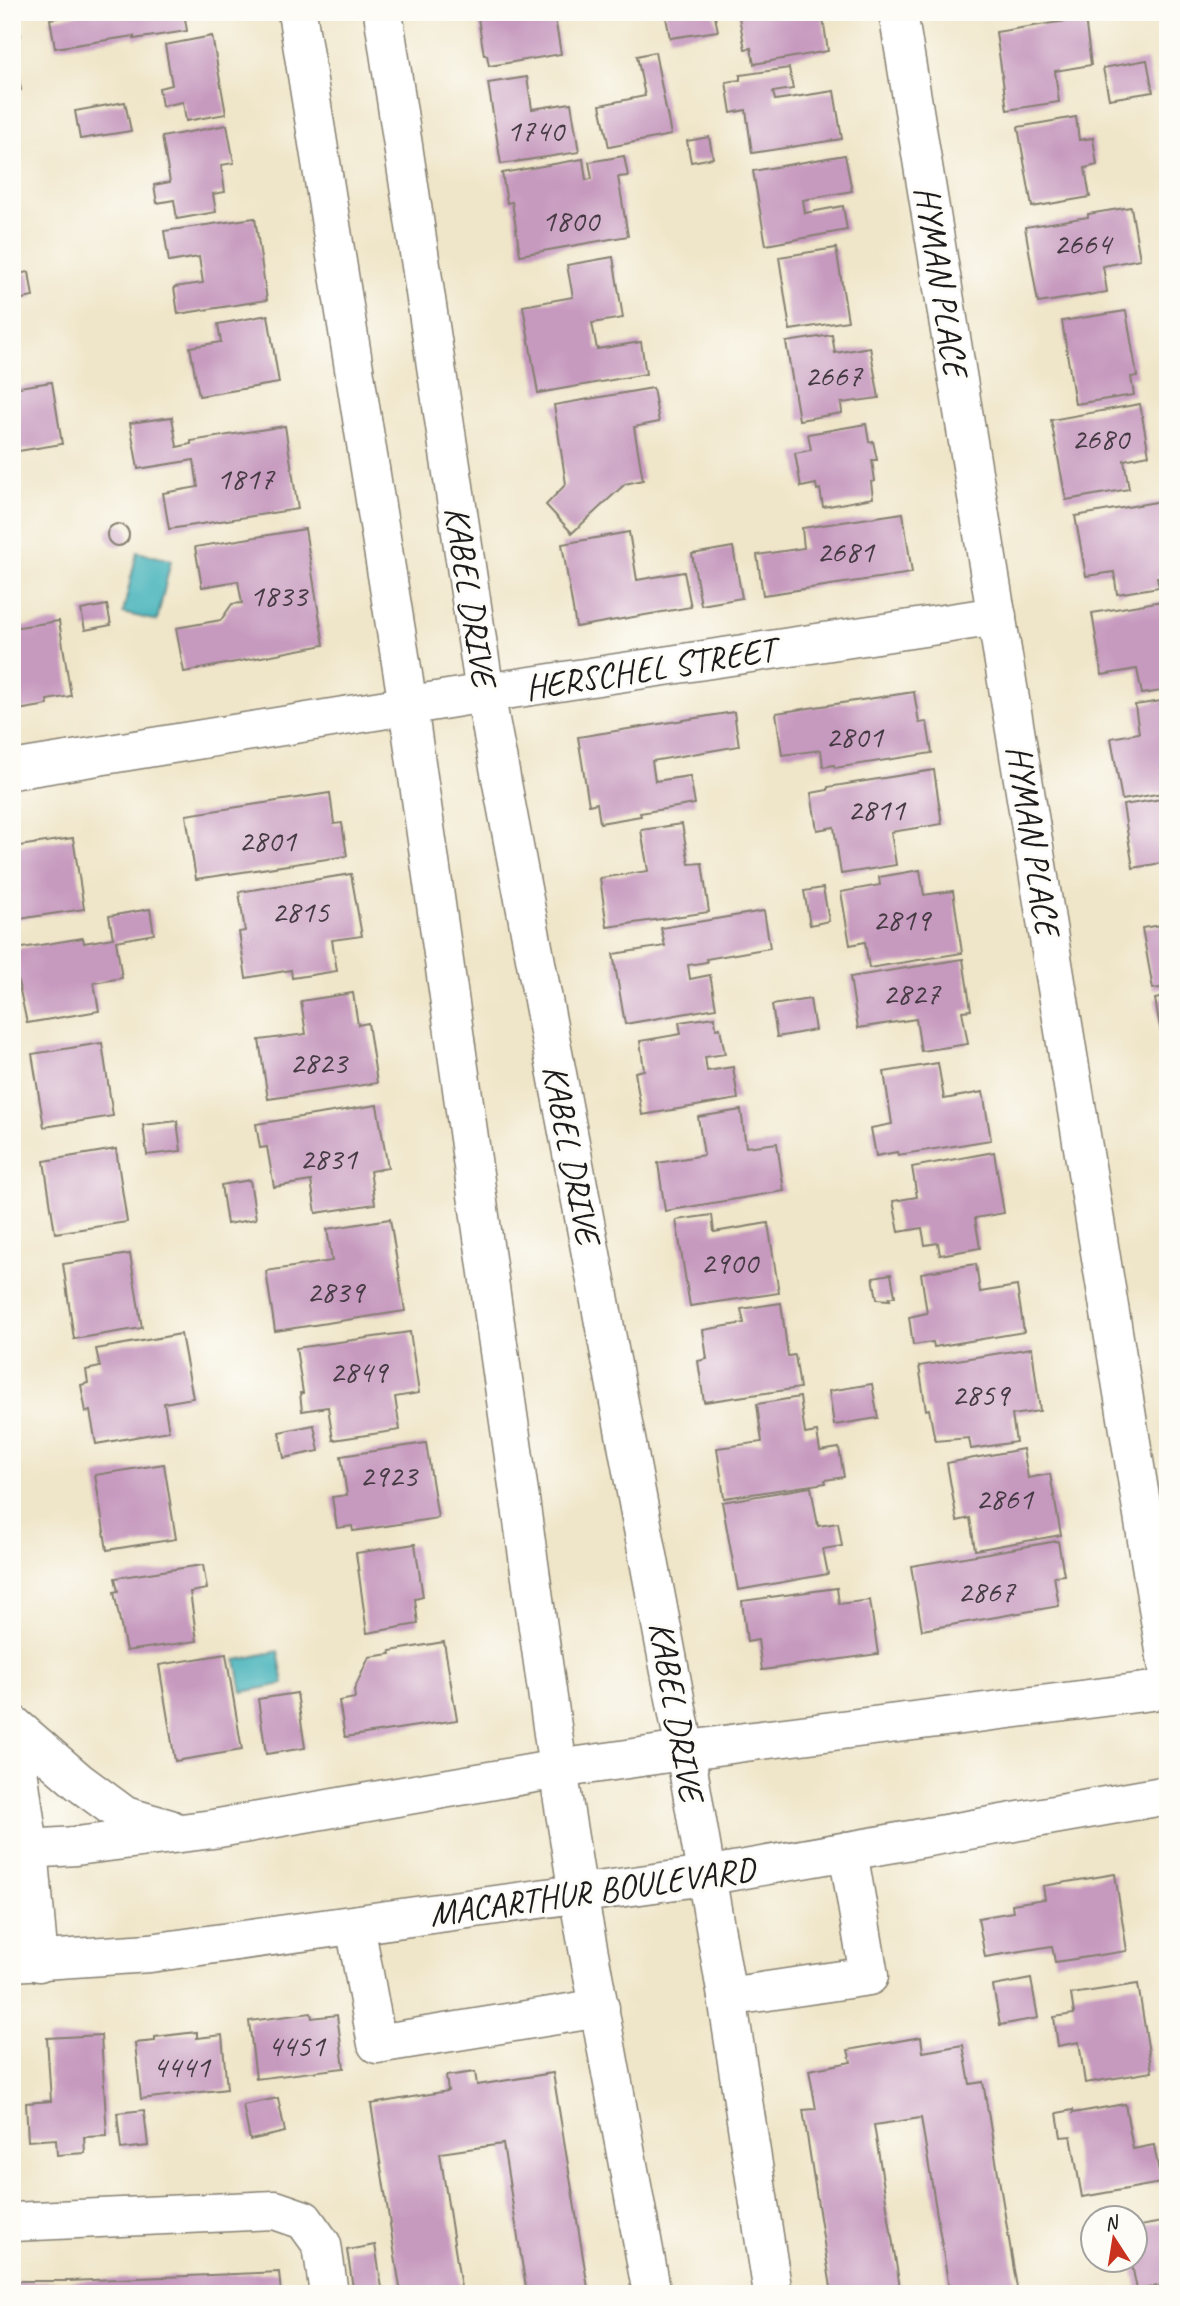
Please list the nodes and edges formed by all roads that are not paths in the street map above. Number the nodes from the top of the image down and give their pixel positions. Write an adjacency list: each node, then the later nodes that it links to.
1 (297, 12): 6 (street)
2 (383, 12): 5 (street, KABEL DRIVE)
3 (898, 12): 4 (street, HYMAN PLACE)
4 (997, 616): 5 (street, HERSCHEL STREET); 8 (street, HYMAN PLACE)
5 (485, 693): 6 (street, HERSCHEL STREET); 11 (street, KABEL DRIVE)
6 (408, 706): 7 (street, HERSCHEL STREET); 12 (street)
7 (12, 770)
8 (1168, 1668)
9 (1168, 1689): 11 (street)
10 (12, 1725): 14 (street); 15 (street)
11 (685, 1751): 12 (street); 17 (street, KABEL DRIVE)
12 (558, 1769): 14 (street); 18 (street)
13 (1168, 1795): 16 (street, MACARTHUR BOULEVARD)
14 (182, 1833): 15 (street)
15 (21, 1849): 20 (street)
16 (848, 1851): 17 (street, MACARTHUR BOULEVARD); 21 (street)
17 (705, 1876): 18 (street, MACARTHUR BOULEVARD); 21 (street, KABEL DRIVE)
18 (578, 1894): 19 (street, MACARTHUR BOULEVARD); 22 (street)
19 (355, 1925): 20 (street, MACARTHUR BOULEVARD); 22 (street)
20 (26, 1962)
21 (727, 1997): 26 (street, KABEL DRIVE)
22 (600, 2008): 25 (street)
23 (12, 2222): 24 (street)
24 (329, 2294)
25 (652, 2294)
26 (773, 2294)

